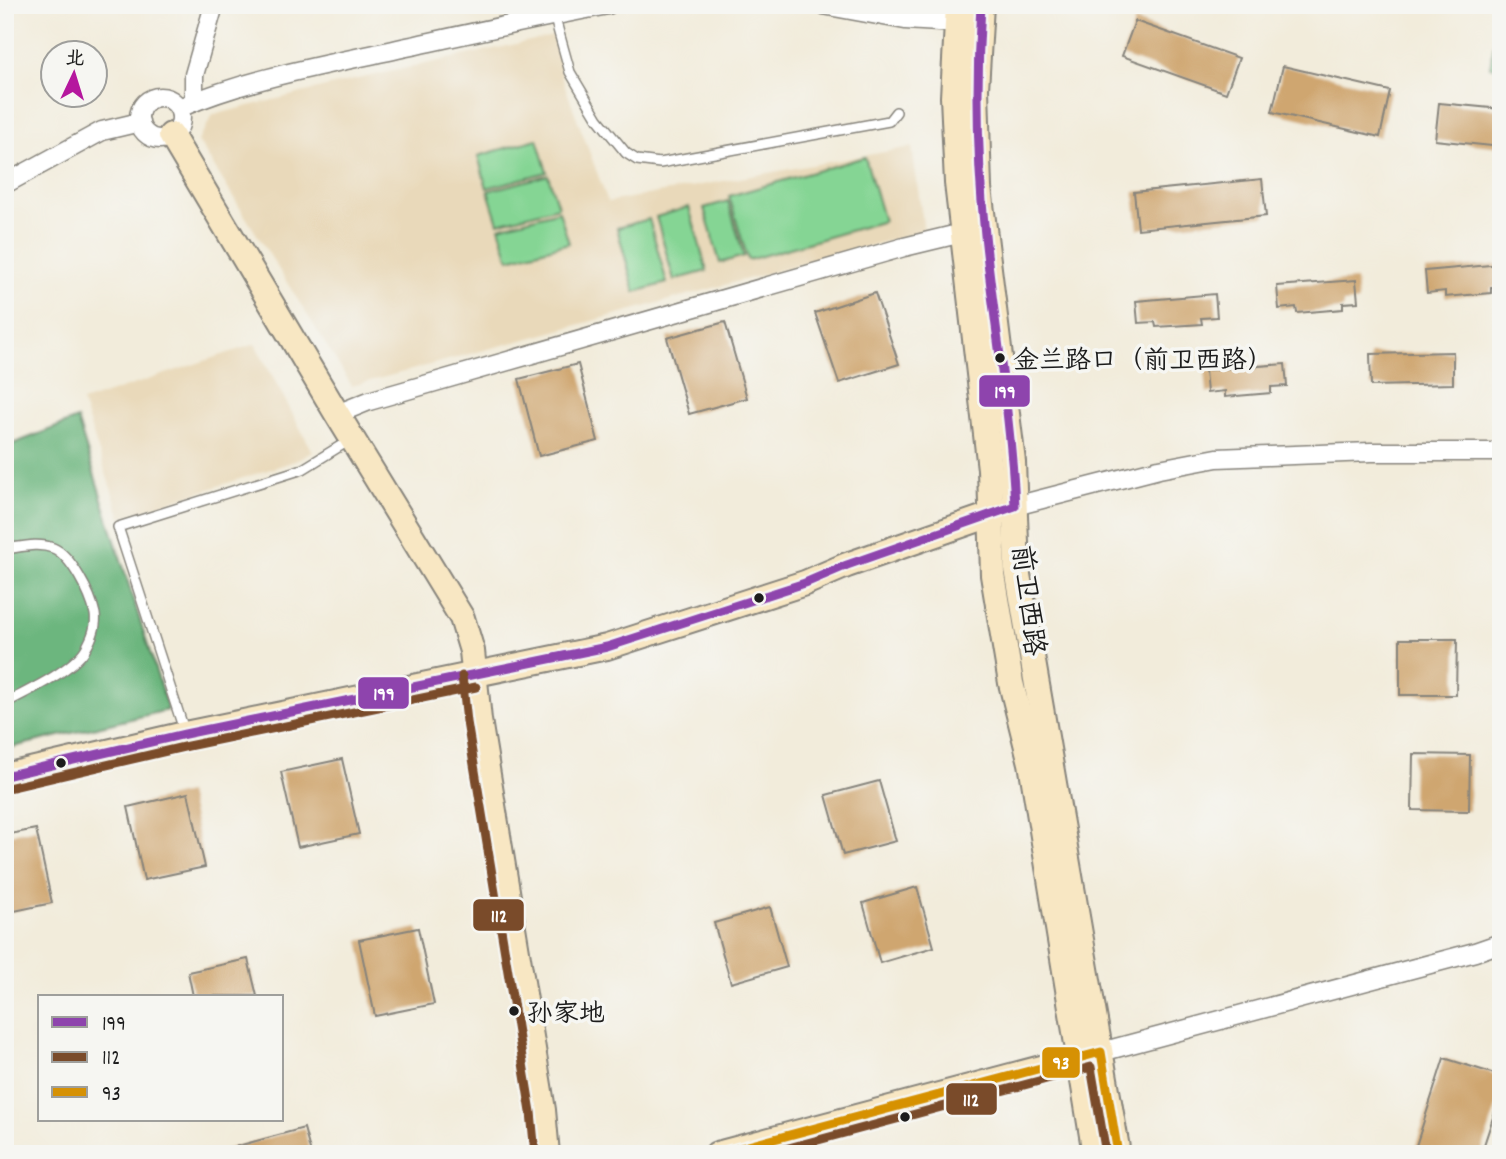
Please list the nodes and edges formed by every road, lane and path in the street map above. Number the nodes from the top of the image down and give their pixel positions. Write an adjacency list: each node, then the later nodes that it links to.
1 (214, 5): 7 (street)
2 (608, 5): 6 (street)
3 (823, 5): 5 (street)
4 (981, 5): 16 (street, 前卫西路)
5 (957, 14): 12 (street, 前卫西路)
6 (554, 15): 7 (street); 8 (lane)
7 (187, 105): 9 (street); 10 (street)
8 (895, 112)
9 (140, 122): 10 (street); 11 (street)
10 (171, 135): 13 (street)
11 (5, 184)
12 (962, 233): 13 (street); 17 (street, 前卫西路)
13 (337, 414): 14 (street)
14 (352, 439): 19 (street); 21 (lane)
15 (1501, 452): 16 (street)
16 (1015, 506): 17 (street); 24 (street, 前卫西路)
17 (991, 514): 19 (street); 24 (street, 前卫西路)
18 (5, 549): 20 (lane)
19 (474, 675): 21 (street); 25 (street)
20 (5, 703)
21 (185, 734): 22 (street)
22 (5, 776)
23 (1501, 943): 24 (street)
24 (1090, 1055): 26 (street); 27 (street, 前卫西路); 28 (street, 前卫西路)
25 (547, 1154)
26 (718, 1154)
27 (1096, 1154)
28 (1118, 1154)

